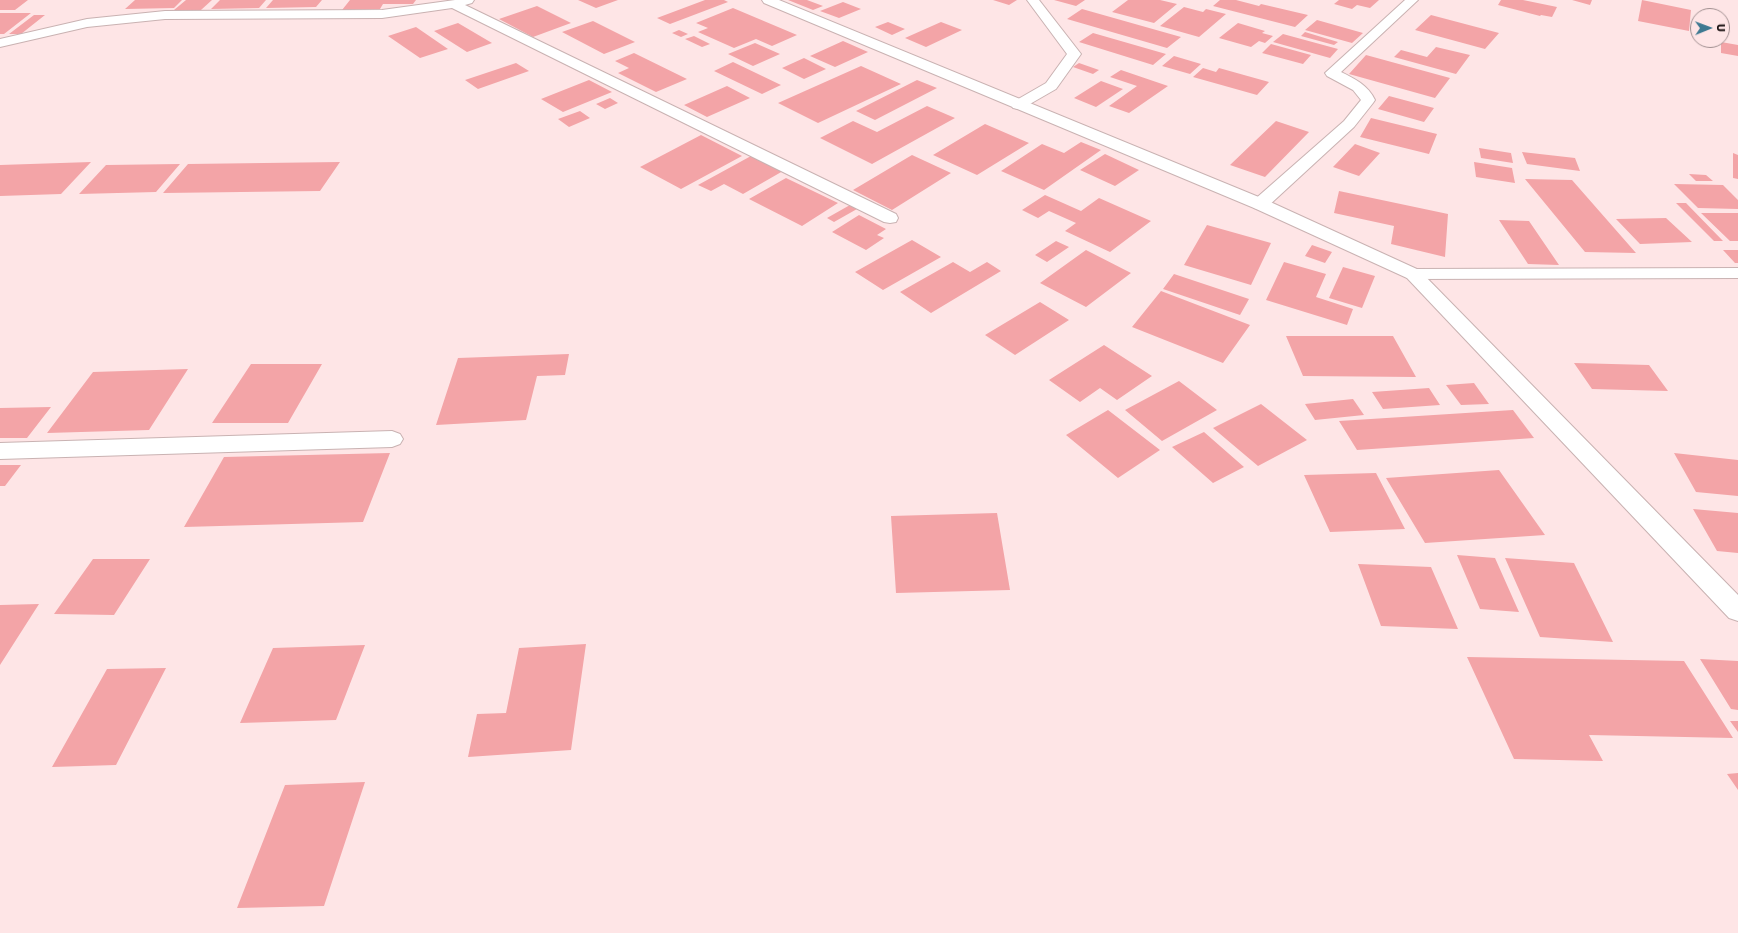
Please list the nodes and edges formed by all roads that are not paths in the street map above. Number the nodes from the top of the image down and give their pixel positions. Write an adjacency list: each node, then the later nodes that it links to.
1 (768, 0): 6 (street)
2 (1033, 0): 6 (street)
3 (1412, 0): 7 (street)
4 (461, 2): 5 (street); 8 (street)
5 (0, 43)
6 (1018, 105): 7 (street)
7 (1260, 204): 10 (street)
8 (890, 218)
9 (1738, 273): 10 (street)
10 (1413, 274): 13 (street)
11 (392, 439): 12 (street)
12 (0, 451)
13 (1738, 611)

